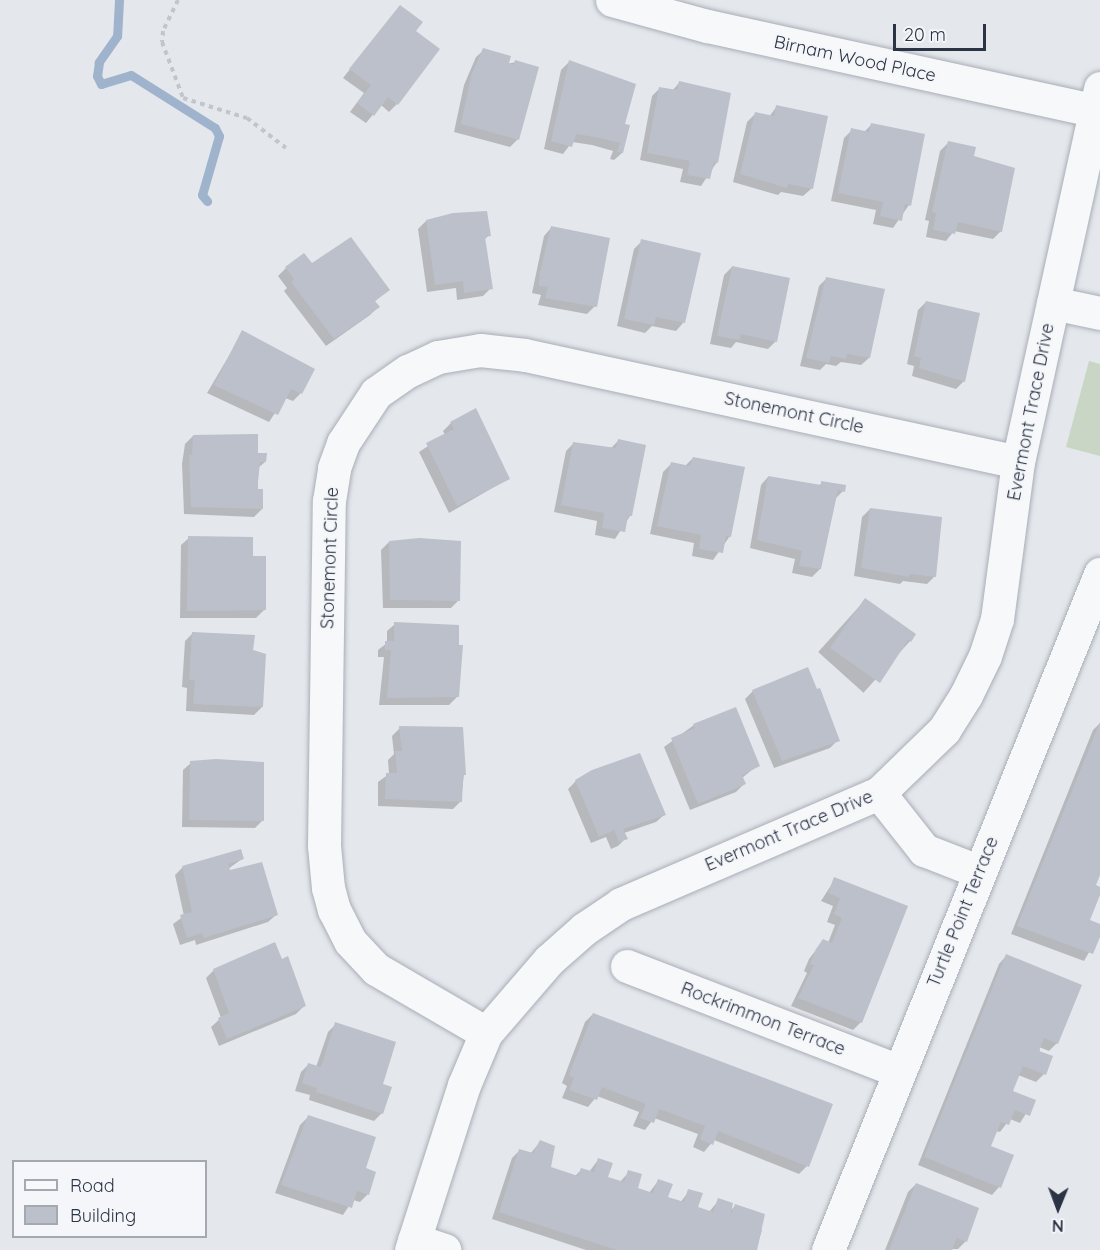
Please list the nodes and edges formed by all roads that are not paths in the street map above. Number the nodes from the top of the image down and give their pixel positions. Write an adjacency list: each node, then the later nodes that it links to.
1 (612, 0): 2 (street, Birnam Wood Place)
2 (1098, 104): 3 (street, Evermont Trace Drive)
3 (1053, 303): 4 (street); 5 (street, Evermont Trace Drive)
4 (1100, 313)
5 (1018, 462): 7 (street, Evermont Trace Drive); 10 (street, Stonemont Circle)
6 (1100, 574): 8 (street, Turtle Point Terrace)
7 (879, 793): 8 (street); 10 (street, Evermont Trace Drive)
8 (978, 871): 11 (street, Turtle Point Terrace)
9 (627, 966): 11 (street, Rockrimmon Terrace)
10 (486, 1033): 12 (street, Evermont Trace Drive)
11 (899, 1071): 13 (street, Turtle Point Terrace)
12 (423, 1247)
13 (828, 1250)

